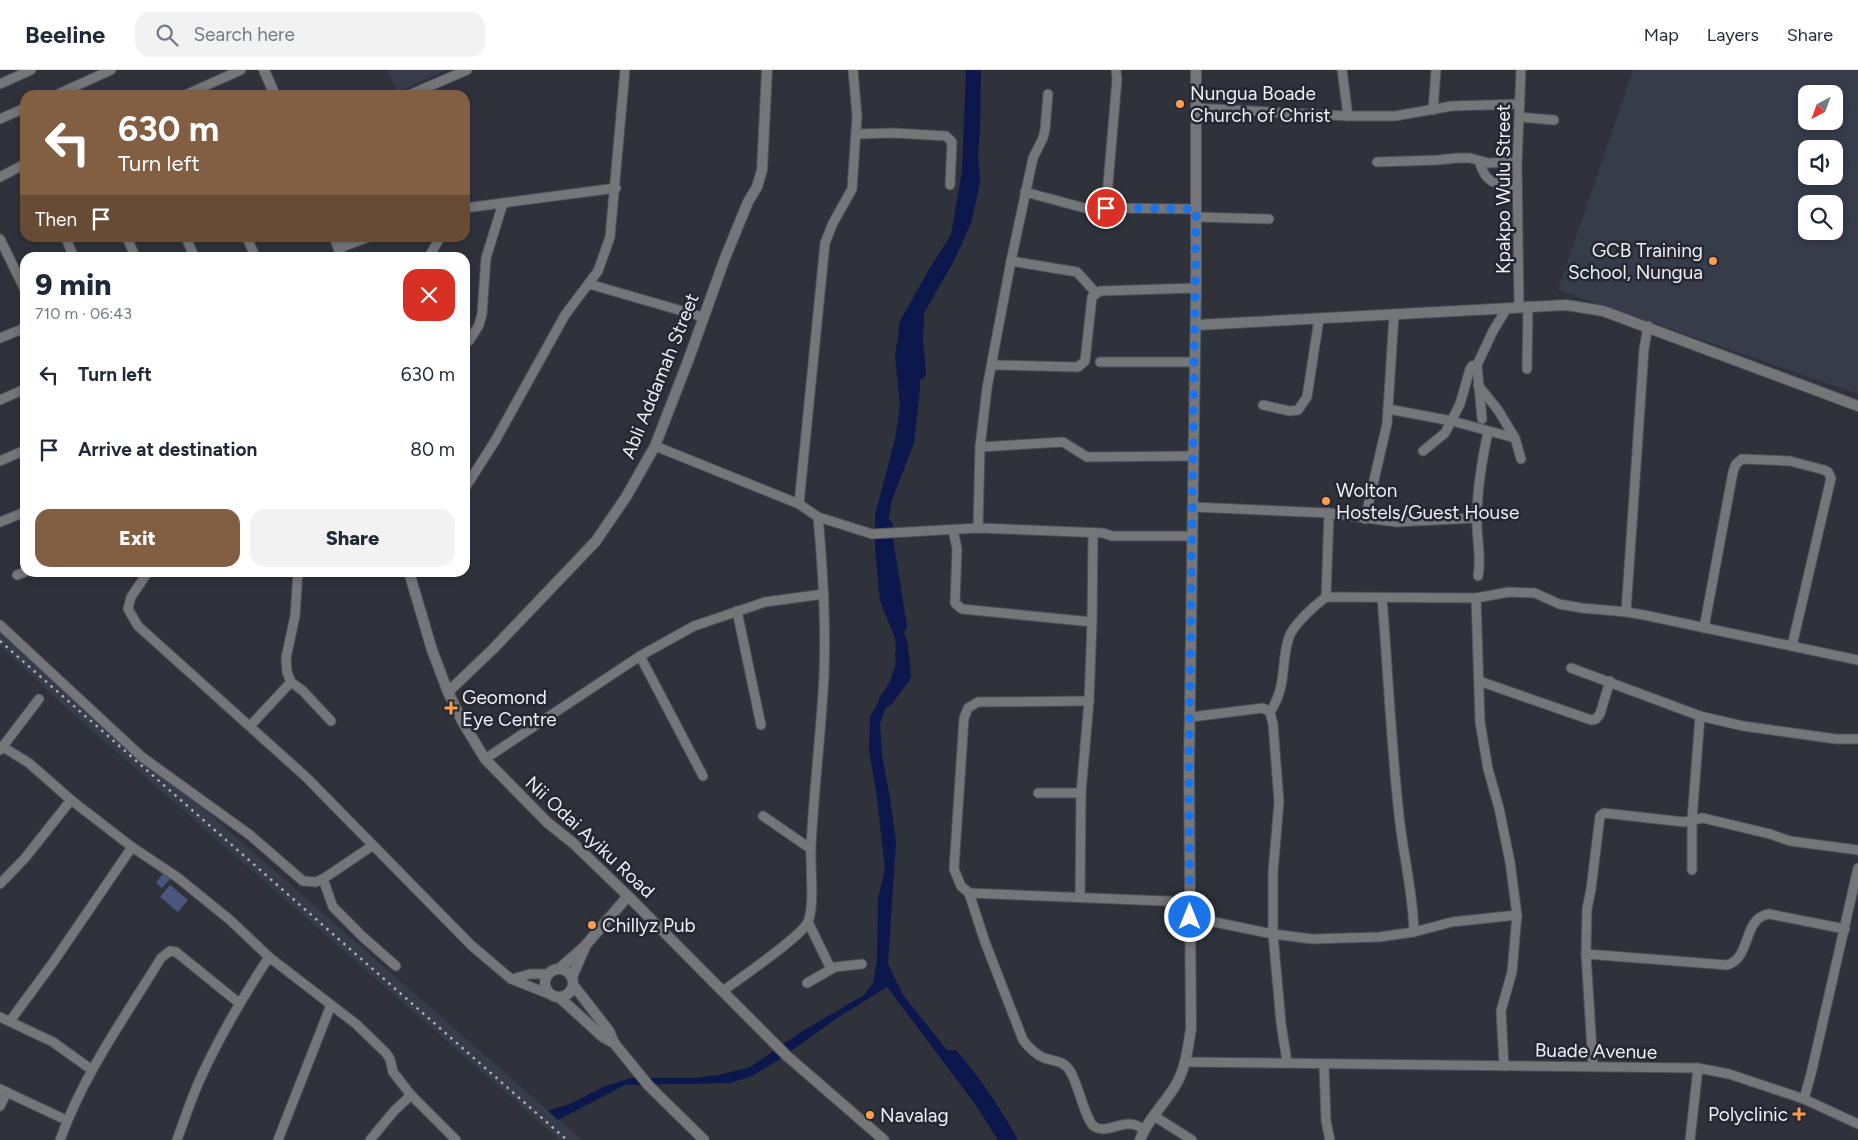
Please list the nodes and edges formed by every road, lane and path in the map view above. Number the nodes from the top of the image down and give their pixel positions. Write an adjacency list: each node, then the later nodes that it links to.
1 (31, 70): 14 (street)
2 (111, 70): 15 (street)
3 (241, 70): 16 (street)
4 (264, 70): 17 (street)
5 (625, 70): 36 (street)
6 (767, 70): 56 (street, Abli Addamah Street)
7 (853, 70): 28 (street)
8 (1116, 70): 40 (street)
9 (1196, 70): 21 (street)
10 (1342, 70): 24 (street)
11 (1436, 70): 23 (street)
12 (1520, 70): 20 (street, Kpakpo Wulu Street)
13 (463, 71): 18 (street)
14 (0, 84)
15 (67, 90)
16 (196, 90)
17 (273, 90)
18 (421, 90)
19 (1048, 94): 37 (street)
20 (1520, 104): 23 (street); 25 (street, Kpakpo Wulu Street)
21 (1196, 108): 24 (street); 41 (street)
22 (20, 110): 26 (street)
23 (1433, 110): 24 (street)
24 (1348, 116)
25 (1519, 117): 27 (street); 31 (street, Kpakpo Wulu Street)
26 (0, 119)
27 (1554, 120)
28 (856, 134): 34 (street); 86 (street)
29 (1479, 161): 30 (street); 31 (street); 35 (street)
30 (1377, 162)
31 (1516, 164): 35 (street, Kpakpo Wulu Street)
32 (20, 167): 33 (street)
33 (0, 177)
34 (950, 185)
35 (1517, 186): 53 (street, Kpakpo Wulu Street)
36 (616, 188): 38 (street); 50 (street)
37 (1025, 192): 40 (street); 47 (street)
38 (504, 203): 39 (street); 62 (street)
39 (470, 207)
40 (1106, 208): 41 (street)
41 (1196, 213): 42 (street); 51 (street)
42 (1269, 219)
43 (0, 240): 46 (street)
44 (359, 242): 45 (street)
45 (343, 252)
46 (10, 260): 48 (street); 49 (street)
47 (1011, 260): 52 (street); 66 (street)
48 (0, 265)
49 (20, 280)
50 (589, 284): 56 (street); 85 (street)
51 (1196, 288): 52 (street); 58 (street)
52 (1096, 293): 66 (street)
53 (1524, 307): 54 (street); 59 (street); 67 (street, Kpakpo Wulu Street)
54 (1507, 308): 55 (street); 65 (street)
55 (1394, 315): 57 (street); 73 (street)
56 (703, 316): 78 (street, Abli Addamah Street)
57 (1319, 319): 58 (street); 71 (street)
58 (1196, 326): 64 (street)
59 (1648, 326): 72 (street); 107 (street)
60 (20, 330): 61 (street)
61 (0, 338)
62 (470, 341)
63 (1100, 362): 64 (street)
64 (1195, 362): 82 (street)
65 (1477, 364): 68 (street); 75 (street)
66 (992, 365): 79 (street)
67 (1527, 370)
68 (1478, 385): 74 (street); 77 (street)
69 (20, 390): 70 (street)
70 (0, 400)
71 (1263, 405)
72 (1858, 406)
73 (1388, 409): 75 (street); 92 (street)
74 (1482, 419)
75 (1452, 421): 76 (street); 80 (street)
76 (1488, 432): 77 (street); 91 (street)
77 (1515, 438): 83 (street)
78 (655, 446): 86 (street); 118 (street, Abli Addamah Street)
79 (980, 447): 82 (street); 94 (street)
80 (1423, 451)
81 (20, 452): 84 (street)
82 (1193, 456): 87 (street)
83 (1521, 459)
84 (0, 461)
85 (470, 480)
86 (799, 504): 90 (street)
87 (1193, 507): 88 (street); 97 (street)
88 (1329, 513): 92 (street); 103 (street)
89 (20, 514): 93 (street)
90 (818, 517): 95 (street); 102 (street)
91 (1476, 518): 92 (street); 98 (street)
92 (1365, 519)
93 (0, 522)
94 (978, 528): 95 (street); 96 (street)
95 (953, 530): 108 (street)
96 (1093, 533): 97 (street); 108 (street)
97 (1192, 536): 123 (street)
98 (1478, 576)
99 (145, 577): 126 (street)
100 (298, 577): 117 (street)
101 (410, 577): 118 (street, Nii Odai Ayiku Road)
102 (824, 594): 106 (street); 138 (street)
103 (1326, 598): 104 (street); 121 (street)
104 (1382, 598): 105 (street); 152 (street)
105 (1476, 598): 107 (street); 115 (street)
106 (737, 610): 112 (street); 125 (street)
107 (1626, 612): 110 (street)
108 (1092, 622): 120 (street)
109 (0, 625): 142 (street)
110 (1704, 628): 111 (street); 111 (street)
111 (1792, 646): 113 (street)
112 (640, 656): 129 (street); 130 (street)
113 (1858, 660)
114 (1571, 668): 116 (street)
115 (1479, 681): 116 (street); 148 (street)
116 (1610, 681): 122 (street)
117 (291, 682): 124 (street); 126 (street)
118 (448, 692): 129 (street, Nii Odai Ayiku Road)
119 (40, 699): 128 (street)
120 (1089, 701): 132 (street); 144 (street)
121 (1270, 712): 123 (street); 153 (street)
122 (1700, 716): 127 (street); 135 (street)
123 (1191, 718): 147 (street)
124 (332, 721)
125 (761, 725)
126 (250, 726): 136 (street)
127 (1858, 739)
128 (2, 749): 133 (street)
129 (485, 758): 145 (street, Nii Odai Ayiku Road)
130 (703, 776)
131 (1038, 793): 132 (street)
132 (1081, 793): 146 (street)
133 (71, 800): 137 (street); 143 (street)
134 (763, 816): 138 (street)
135 (1692, 820): 139 (street); 141 (street); 155 (street)
136 (372, 846): 142 (street); 162 (street)
137 (132, 847): 156 (street); 171 (street)
138 (811, 849): 150 (street)
139 (1858, 850)
140 (1858, 868): 151 (street)
141 (1692, 870)
142 (323, 879): 158 (street)
143 (0, 884)
144 (969, 893): 146 (street); 187 (street)
145 (628, 896): 154 (street); 165 (street, Nii Odai Ayiku Road)
146 (1080, 897): 147 (street)
147 (1190, 902): 149 (street)
148 (1517, 915): 152 (street); 176 (street)
149 (1190, 917): 153 (street); 173 (street)
150 (808, 922): 160 (street); 165 (street)
151 (1845, 929): 155 (street); 182 (street)
152 (1414, 932): 153 (street)
153 (1273, 934): 174 (street)
154 (585, 946): 159 (street); 163 (street)
155 (1586, 954): 177 (street)
156 (269, 958): 168 (street); 169 (street)
157 (862, 964): 160 (street)
158 (396, 966)
159 (559, 969): 161 (street); 163 (street)
160 (830, 969): 164 (street)
161 (548, 974): 162 (street); 166 (street)
162 (511, 979): 166 (street)
163 (573, 982): 167 (street); 172 (street)
164 (807, 983)
165 (723, 991): 194 (street, Nii Odai Ayiku Road)
166 (549, 994): 167 (street)
167 (560, 998): 172 (street)
168 (240, 1003): 179 (street); 189 (street)
169 (331, 1005): 181 (street); 190 (street)
170 (0, 1017): 171 (street)
171 (10, 1021): 179 (street)
172 (614, 1043): 193 (street)
173 (1186, 1062): 174 (street, Buade Avenue); 184 (street)
174 (1287, 1062): 175 (street, Buade Avenue)
175 (1324, 1065): 176 (street, Buade Avenue); 197 (street)
176 (1504, 1066): 177 (street, Buade Avenue)
177 (1593, 1066): 178 (street, Buade Avenue)
178 (1698, 1068): 182 (street, Buade Avenue); 198 (street)
179 (92, 1070): 185 (street)
180 (3, 1090): 183 (street); 185 (street)
181 (411, 1095): 191 (street); 192 (street)
182 (1804, 1099): 186 (street, Buade Avenue)
183 (0, 1106)
184 (1154, 1116): 187 (street); 196 (street)
185 (66, 1120): 188 (street)
186 (1858, 1124)
187 (1144, 1130): 195 (street)
188 (60, 1140)
189 (177, 1140)
190 (278, 1140)
191 (370, 1140)
192 (456, 1140)
193 (704, 1140)
194 (884, 1140)
195 (1140, 1140)
196 (1192, 1140)
197 (1330, 1140)
198 (1690, 1140)

